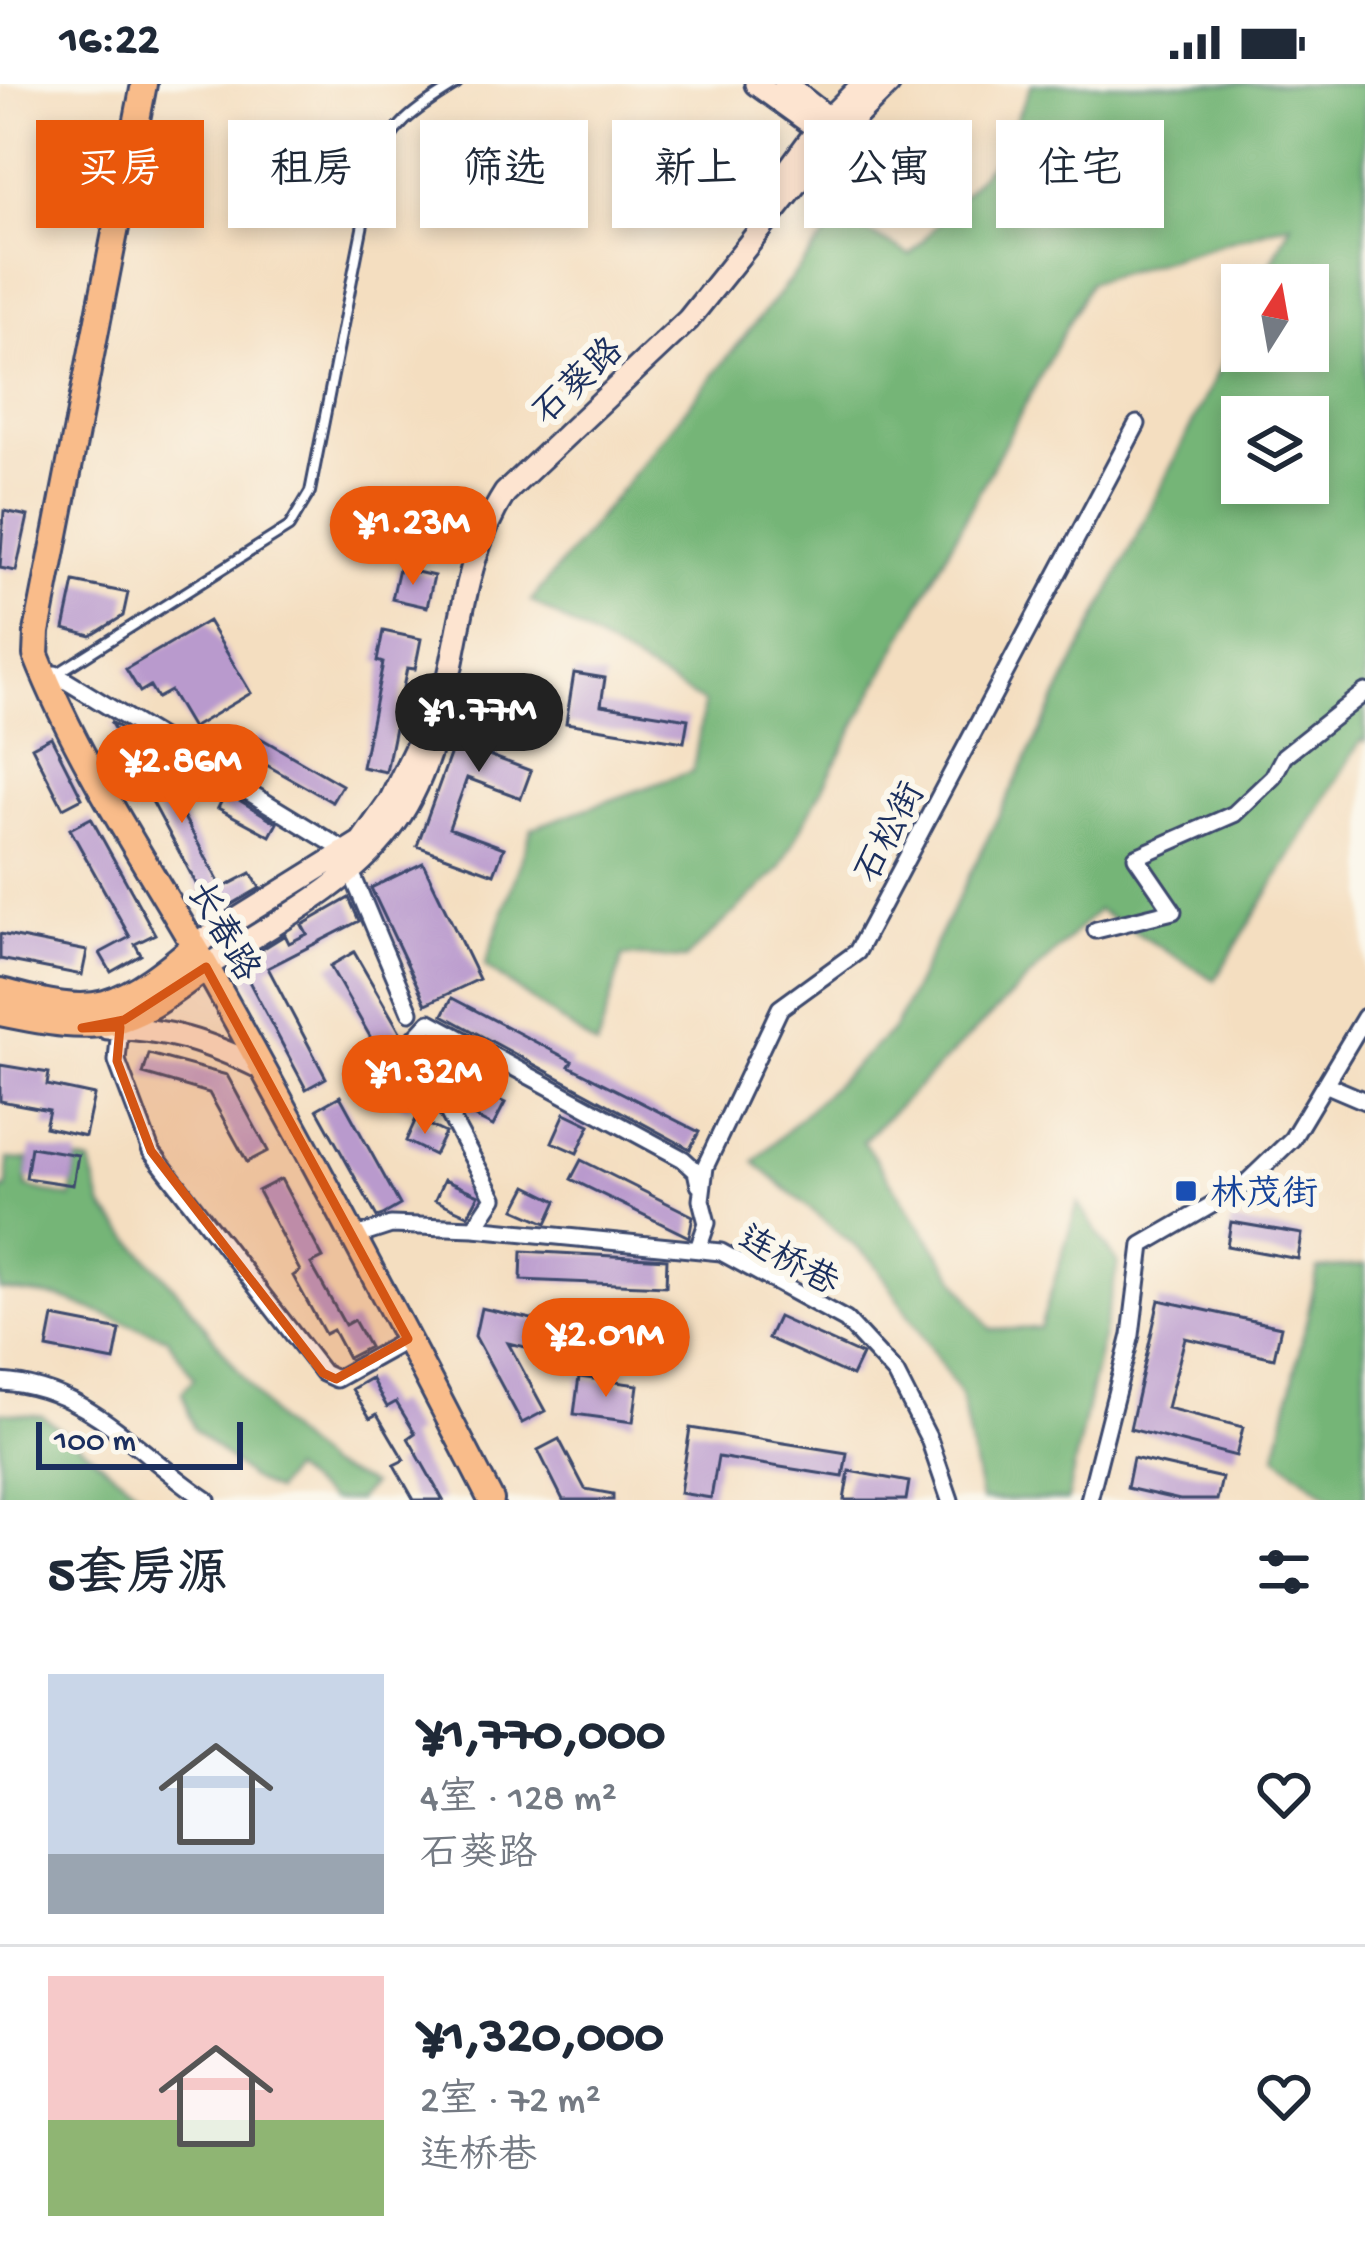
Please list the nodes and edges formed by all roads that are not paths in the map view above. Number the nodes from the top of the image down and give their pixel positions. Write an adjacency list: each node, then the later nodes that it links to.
1 (144, 84): 9 (main road, 长春路)
2 (457, 84): 9 (lane)
3 (755, 84): 7 (main road)
4 (785, 84): 7 (main road)
5 (862, 84): 7 (main road, 石葵路)
6 (889, 84): 7 (main road, 石葵路)
7 (834, 118): 11 (main road, 石葵路)
8 (1137, 424): 23 (street, 石松街)
9 (51, 677): 11 (street); 13 (main road, 长春路)
10 (1365, 692): 12 (street)
11 (349, 862): 13 (main road, 石葵路); 15 (street)
12 (1096, 930)
13 (200, 956): 14 (main road); 18 (main road); 20 (main road, 长春路)
14 (0, 991)
15 (410, 1012)
16 (0, 1013): 18 (main road)
17 (1365, 1016): 21 (street)
18 (82, 1028): 19 (main road)
19 (120, 1028): 20 (main road); 27 (street)
20 (261, 1068): 25 (main road, 长春路)
21 (1324, 1084): 22 (street); 32 (street)
22 (1365, 1101)
23 (701, 1200): 24 (street); 26 (street, 石松街)
24 (473, 1228): 25 (street, 连桥巷); 26 (street, 连桥巷)
25 (354, 1237): 27 (main road, 长春路)
26 (698, 1249): 31 (street, 连桥巷)
27 (408, 1339): 30 (main road, 长春路)
28 (0, 1382): 29 (street)
29 (207, 1500)
30 (491, 1500)
31 (950, 1500)
32 (1089, 1500)

